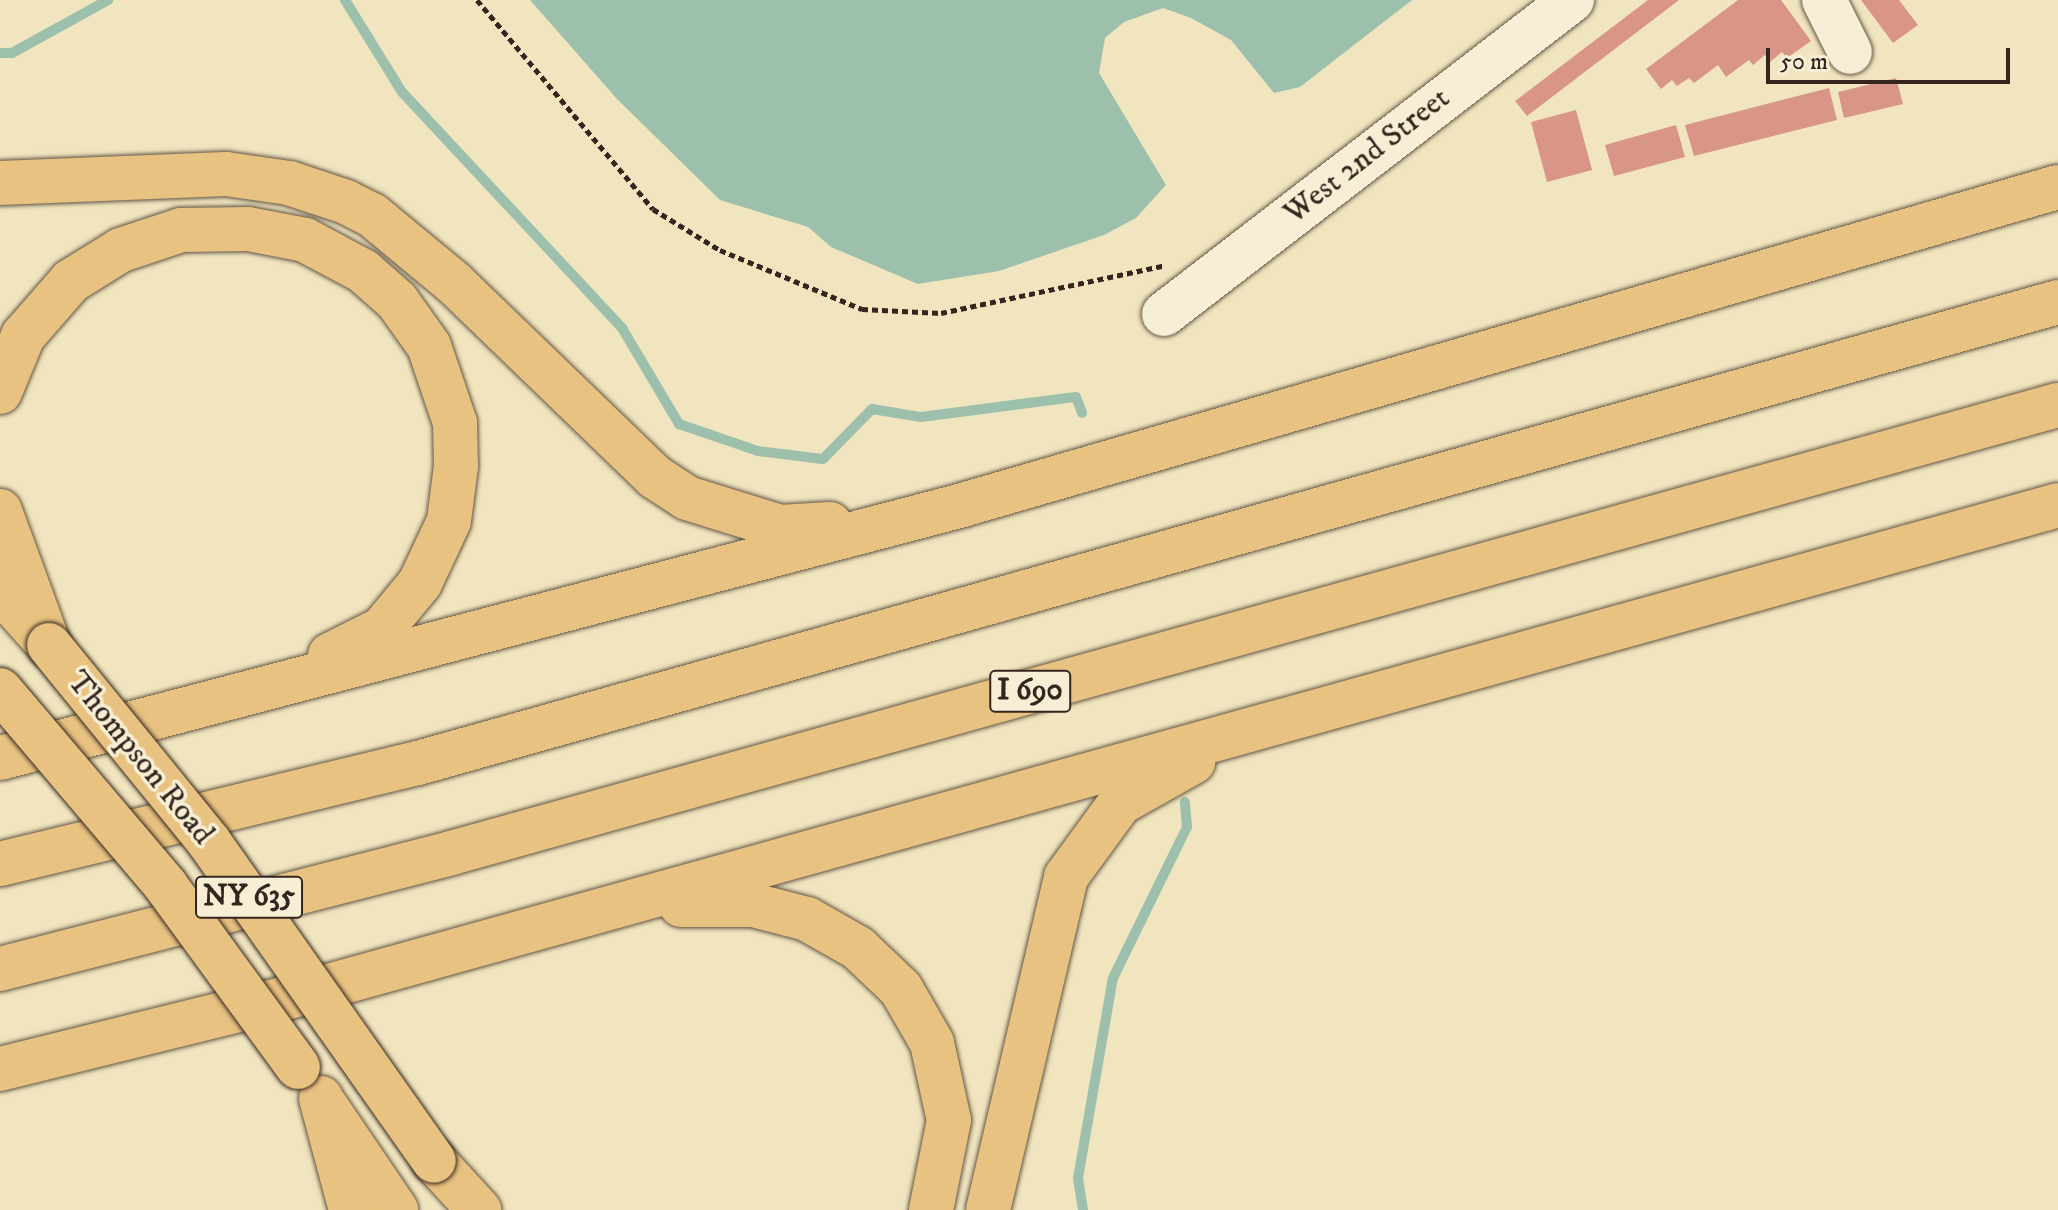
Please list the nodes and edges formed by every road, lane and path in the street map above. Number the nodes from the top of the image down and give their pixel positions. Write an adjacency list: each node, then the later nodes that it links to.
1 (477, 0): 9 (path)
2 (1572, 0): 11 (street, West 2nd Street)
3 (1824, 0): 4 (street)
4 (1850, 52)
5 (0, 183): 15 (main road)
6 (2058, 187): 8 (main road)
7 (2058, 199): 8 (main road)
8 (1930, 223): 15 (main road)
9 (1172, 264)
10 (2058, 302): 23 (main road)
11 (1164, 314)
12 (0, 392): 20 (main road)
13 (2058, 405): 25 (main road, I 690)
14 (2058, 505): 21 (main road)
15 (959, 506): 20 (main road)
16 (0, 511): 18 (main road)
17 (0, 590): 18 (main road, Thompson Road / NY 635)
18 (49, 645): 29 (main road, Thompson Road / NY 635, bridge)
19 (0, 690): 27 (main road, Thompson Road / NY 635, bridge)
20 (264, 690): 22 (main road)
21 (1344, 701): 24 (main road); 35 (main road)
22 (0, 758)
23 (0, 864)
24 (552, 924): 26 (main road); 34 (main road)
25 (0, 969)
26 (21, 1065): 28 (main road)
27 (310, 1083): 30 (main road); 31 (main road, Thompson Road / NY 635)
28 (0, 1093)
29 (434, 1161): 32 (main road, Thompson Road / NY 635); 33 (main road)
30 (351, 1210)
31 (396, 1210)
32 (461, 1210)
33 (479, 1210)
34 (931, 1210)
35 (988, 1210)

